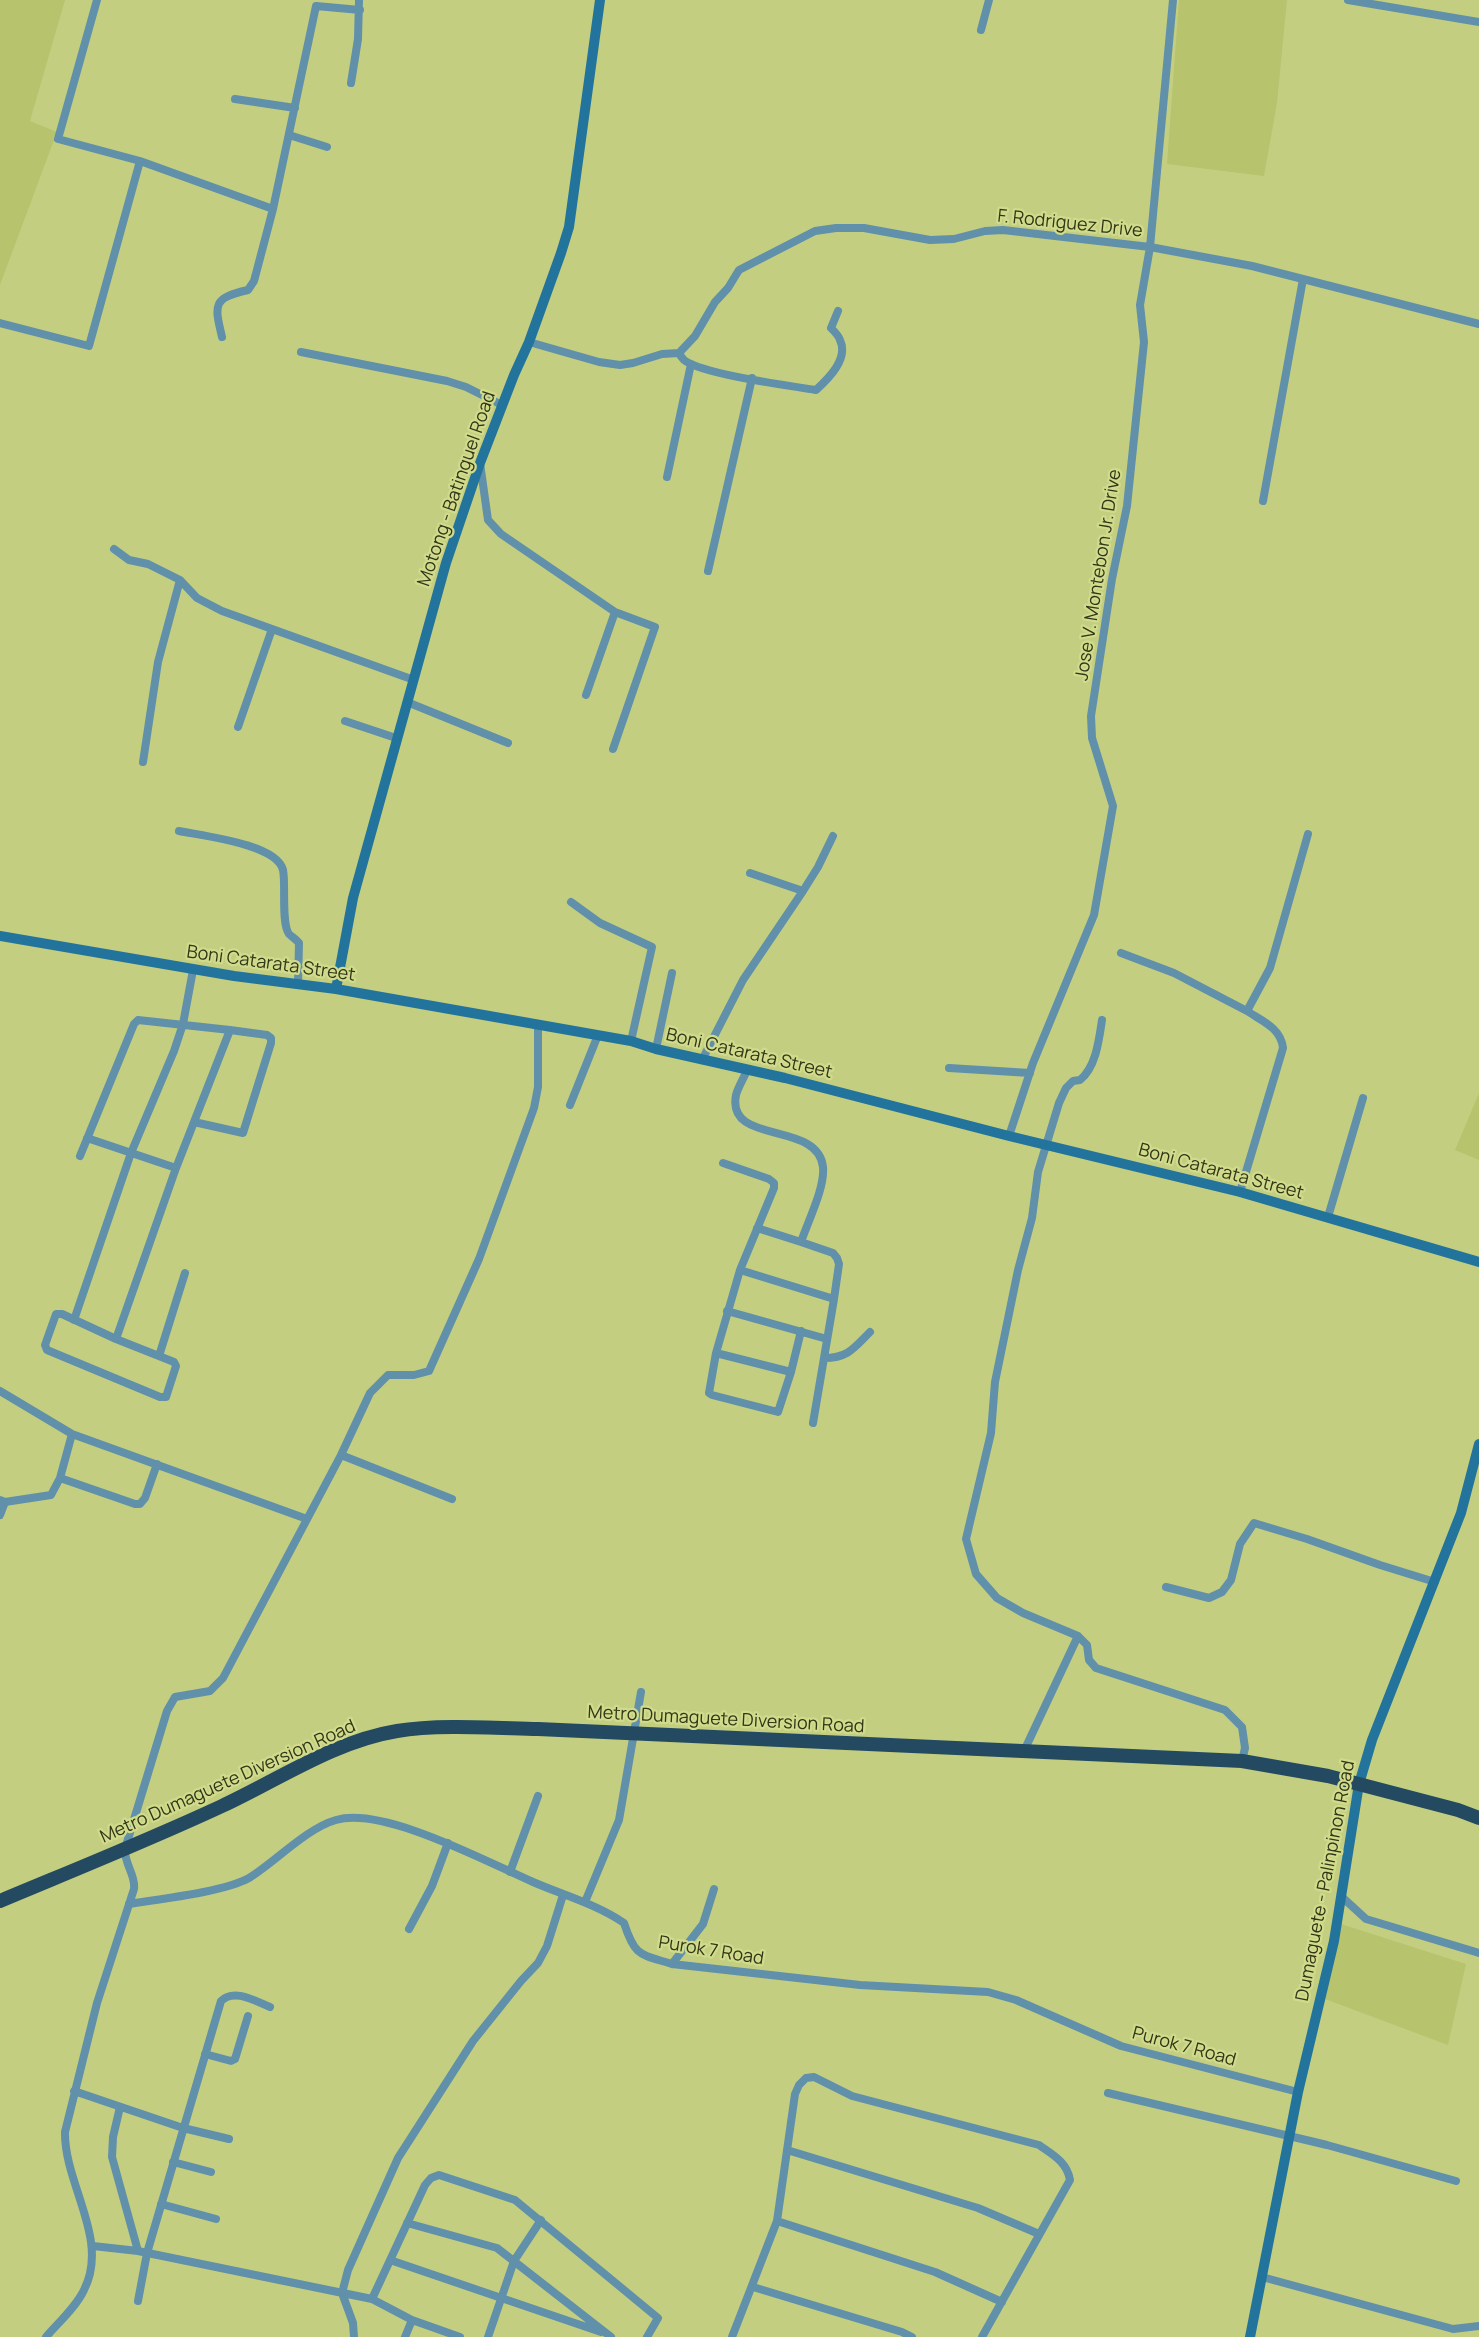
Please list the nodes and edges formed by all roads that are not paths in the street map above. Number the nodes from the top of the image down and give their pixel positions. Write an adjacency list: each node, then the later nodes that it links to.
1 (97, 0): 15 (street)
2 (358, 0): 7 (street)
3 (600, 0): 23 (street, Motong - Batinguel Road)
4 (989, 0): 9 (street)
5 (1173, 0): 17 (street, Jose V. Montebon Jr. Drive)
6 (1348, 0): 8 (street)
7 (360, 10): 10 (street); 12 (street)
8 (1479, 22)
9 (981, 30)
10 (351, 83)
11 (235, 99): 12 (street)
12 (295, 108): 13 (street)
13 (289, 135): 14 (street); 16 (street)
14 (327, 147)
15 (140, 160): 16 (street); 20 (street)
16 (273, 209): 22 (street)
17 (1150, 247): 18 (street, F. Rodriguez Drive); 25 (street, F. Rodriguez Drive); 69 (street, Jose V. Montebon Jr. Drive)
18 (1304, 279): 21 (street, F. Rodriguez Drive); 31 (street)
19 (838, 311): 27 (street)
20 (0, 323)
21 (1479, 324)
22 (222, 337)
23 (529, 342): 25 (street); 28 (street, Motong - Batinguel Road)
24 (301, 352): 28 (street)
25 (679, 353): 26 (street)
26 (691, 364): 27 (street); 30 (street)
27 (752, 378): 33 (street)
28 (502, 405): 29 (street, Motong - Batinguel Road)
29 (480, 463): 35 (street); 37 (street, Motong - Batinguel Road)
30 (668, 477)
31 (1263, 501)
32 (114, 549): 34 (street)
33 (708, 571)
34 (180, 580): 36 (street); 45 (street)
35 (615, 612): 38 (street); 44 (street)
36 (272, 629): 37 (street); 41 (street)
37 (414, 680): 39 (street, Motong - Batinguel Road)
38 (586, 695)
39 (407, 702): 42 (street, Motong - Batinguel Road); 43 (street)
40 (345, 721): 42 (street)
41 (238, 727)
42 (396, 738): 57 (street, Motong - Batinguel Road)
43 (508, 743)
44 (613, 749)
45 (143, 762)
46 (179, 831): 56 (street)
47 (1308, 834): 58 (street)
48 (833, 836): 50 (street)
49 (750, 873): 50 (street)
50 (803, 891): 66 (street)
51 (571, 903): 64 (street)
52 (0, 936): 54 (street, Boni Catarata Street)
53 (1122, 953): 58 (street)
54 (193, 970): 56 (street, Boni Catarata Street); 60 (street)
55 (672, 973): 65 (street)
56 (298, 984): 57 (street, Boni Catarata Street)
57 (336, 988): 61 (street, Boni Catarata Street)
58 (1247, 1011): 80 (street)
59 (1102, 1020): 75 (street)
60 (183, 1024): 62 (street); 74 (street); 76 (street)
61 (538, 1024): 63 (street, Boni Catarata Street); 102 (street)
62 (230, 1030): 72 (street); 72 (street)
63 (598, 1035): 64 (street, Boni Catarata Street); 71 (street)
64 (631, 1041): 65 (street, Boni Catarata Street)
65 (656, 1049): 66 (street, Boni Catarata Street)
66 (702, 1060): 68 (street, Boni Catarata Street)
67 (949, 1068): 69 (street)
68 (747, 1070): 73 (street, Boni Catarata Street); 83 (street)
69 (1030, 1073): 73 (street, Jose V. Montebon Jr. Drive)
70 (1363, 1098): 81 (street)
71 (570, 1105)
72 (194, 1122): 79 (street)
73 (1009, 1136): 75 (street, Boni Catarata Street)
74 (87, 1138): 76 (street); 77 (street)
75 (1047, 1144): 80 (street, Boni Catarata Street); 111 (street)
76 (131, 1153): 79 (street); 89 (street)
77 (80, 1156)
78 (723, 1163): 82 (street)
79 (176, 1168): 92 (street)
80 (1240, 1192): 81 (street, Boni Catarata Street)
81 (1328, 1217): 84 (street, Boni Catarata Street)
82 (757, 1228): 83 (street); 85 (street)
83 (801, 1242): 87 (street)
84 (1479, 1262)
85 (740, 1270): 87 (street); 88 (street)
86 (185, 1272): 95 (street)
87 (834, 1299): 93 (street)
88 (727, 1311): 90 (street); 94 (street)
89 (74, 1320): 92 (street); 95 (street)
90 (801, 1331): 93 (street); 97 (street)
91 (870, 1332): 96 (street)
92 (116, 1339): 95 (street)
93 (827, 1339): 96 (street)
94 (716, 1353): 97 (street); 97 (street)
95 (159, 1356)
96 (824, 1358): 99 (street)
97 (791, 1372)
98 (0, 1391): 100 (street)
99 (813, 1423)
100 (72, 1434): 103 (street); 104 (street)
101 (1479, 1444): 109 (street, Dumaguete - Palinpinon Road)
102 (341, 1455): 105 (street); 108 (street)
103 (157, 1464): 104 (street); 108 (street)
104 (60, 1478): 106 (street)
105 (452, 1499)
106 (2, 1501): 107 (street)
107 (0, 1515)
108 (307, 1519): 120 (street)
109 (1435, 1582): 110 (street); 116 (street, Dumaguete - Palinpinon Road)
110 (1166, 1587)
111 (1078, 1636): 114 (street); 115 (street)
112 (640, 1692): 113 (street)
113 (633, 1734): 114 (highway, Metro Dumaguete Diversion Road); 120 (highway, Metro Dumaguete Diversion Road); 126 (street)
114 (1024, 1751): 115 (highway, Metro Dumaguete Diversion Road)
115 (1242, 1761): 116 (highway, Metro Dumaguete Diversion Road)
116 (1359, 1784): 118 (highway, Metro Dumaguete Diversion Road); 124 (street, Dumaguete - Palinpinon Road)
117 (538, 1796): 121 (street)
118 (1479, 1818)
119 (448, 1843): 121 (street, Purok 7 Road); 127 (street, Purok 7 Road); 128 (street)
120 (125, 1849): 125 (highway, Metro Dumaguete Diversion Road); 127 (street)
121 (510, 1872): 123 (street, Purok 7 Road)
122 (714, 1889): 130 (street)
123 (563, 1895): 126 (street, Purok 7 Road); 158 (street)
124 (1342, 1897): 129 (street); 135 (street, Dumaguete - Palinpinon Road)
125 (0, 1901)
126 (585, 1902): 130 (street, Purok 7 Road)
127 (129, 1904): 134 (street)
128 (409, 1929)
129 (1479, 1953)
130 (672, 1964): 135 (street, Purok 7 Road)
131 (270, 2007): 133 (street)
132 (248, 2016): 133 (street)
133 (205, 2054): 138 (street)
134 (74, 2091): 137 (street); 151 (street)
135 (1298, 2092): 139 (street, Dumaguete - Palinpinon Road)
136 (1108, 2093): 139 (street)
137 (120, 2107): 138 (street); 152 (street)
138 (183, 2128): 140 (street); 142 (street)
139 (1289, 2137): 144 (street); 156 (street, Dumaguete - Palinpinon Road)
140 (229, 2139)
141 (787, 2150): 148 (street); 150 (street); 150 (street)
142 (173, 2162): 143 (street); 145 (street)
143 (211, 2172)
144 (1456, 2181)
145 (161, 2204): 146 (street); 153 (street)
146 (216, 2219)
147 (541, 2220): 149 (street); 155 (street); 171 (street)
148 (777, 2221): 157 (street); 162 (street)
149 (407, 2223): 154 (street); 155 (street)
150 (1039, 2234): 162 (street)
151 (93, 2247): 152 (street); 166 (street)
152 (138, 2251): 153 (street)
153 (147, 2253): 158 (street); 161 (street)
154 (390, 2260): 159 (street); 160 (street)
155 (514, 2261): 159 (street); 165 (street)
156 (1262, 2277): 164 (street); 175 (street, Dumaguete - Palinpinon Road)
157 (753, 2287): 172 (street); 173 (street)
158 (342, 2293): 160 (street); 167 (street)
159 (501, 2298): 165 (street); 170 (street)
160 (372, 2299): 163 (street)
161 (138, 2301)
162 (1002, 2302): 174 (street)
163 (412, 2320): 168 (street); 169 (street)
164 (1479, 2326)
165 (609, 2336)
166 (46, 2337)
167 (354, 2337)
168 (405, 2337)
169 (460, 2337)
170 (488, 2337)
171 (646, 2337)
172 (732, 2337)
173 (912, 2337)
174 (982, 2337)
175 (1250, 2337)

